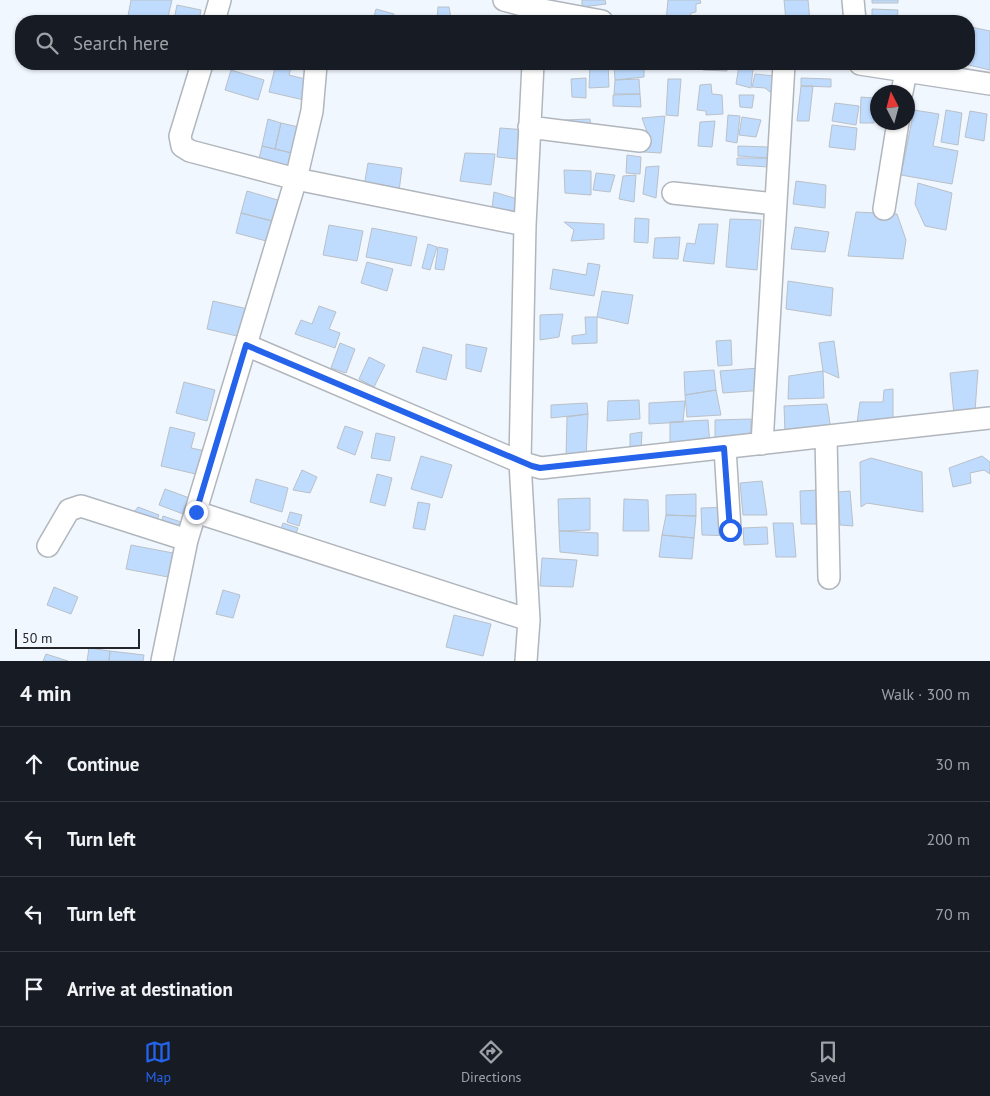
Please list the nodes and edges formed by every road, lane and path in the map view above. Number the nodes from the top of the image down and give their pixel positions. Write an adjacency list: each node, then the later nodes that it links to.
1 (220, 0): 4 (street)
2 (504, 0): 5 (street)
3 (853, 0): 6 (street)
4 (216, 15)
5 (536, 15)
6 (854, 15)
7 (200, 70): 18 (street)
8 (316, 70): 18 (street)
9 (533, 70): 15 (street)
10 (784, 70): 20 (street)
11 (894, 70): 12 (street)
12 (906, 72): 13 (street); 14 (street)
13 (990, 84)
14 (903, 85)
15 (529, 127): 17 (street); 22 (street)
16 (897, 130): 21 (street)
17 (640, 141)
18 (296, 179): 22 (street); 23 (street)
19 (673, 193): 20 (street)
20 (775, 204): 26 (street)
21 (884, 209)
22 (525, 225): 28 (street)
23 (246, 345): 28 (street); 29 (street)
24 (990, 418): 25 (street)
25 (826, 437): 26 (street); 33 (street)
26 (762, 444): 27 (street)
27 (724, 448): 28 (street); 30 (street)
28 (520, 462): 34 (street)
29 (196, 512): 31 (street); 34 (street)
30 (730, 530)
31 (187, 540): 32 (street); 35 (street)
32 (48, 546)
33 (829, 578)
34 (528, 620): 36 (street)
35 (162, 661)
36 (526, 661)

